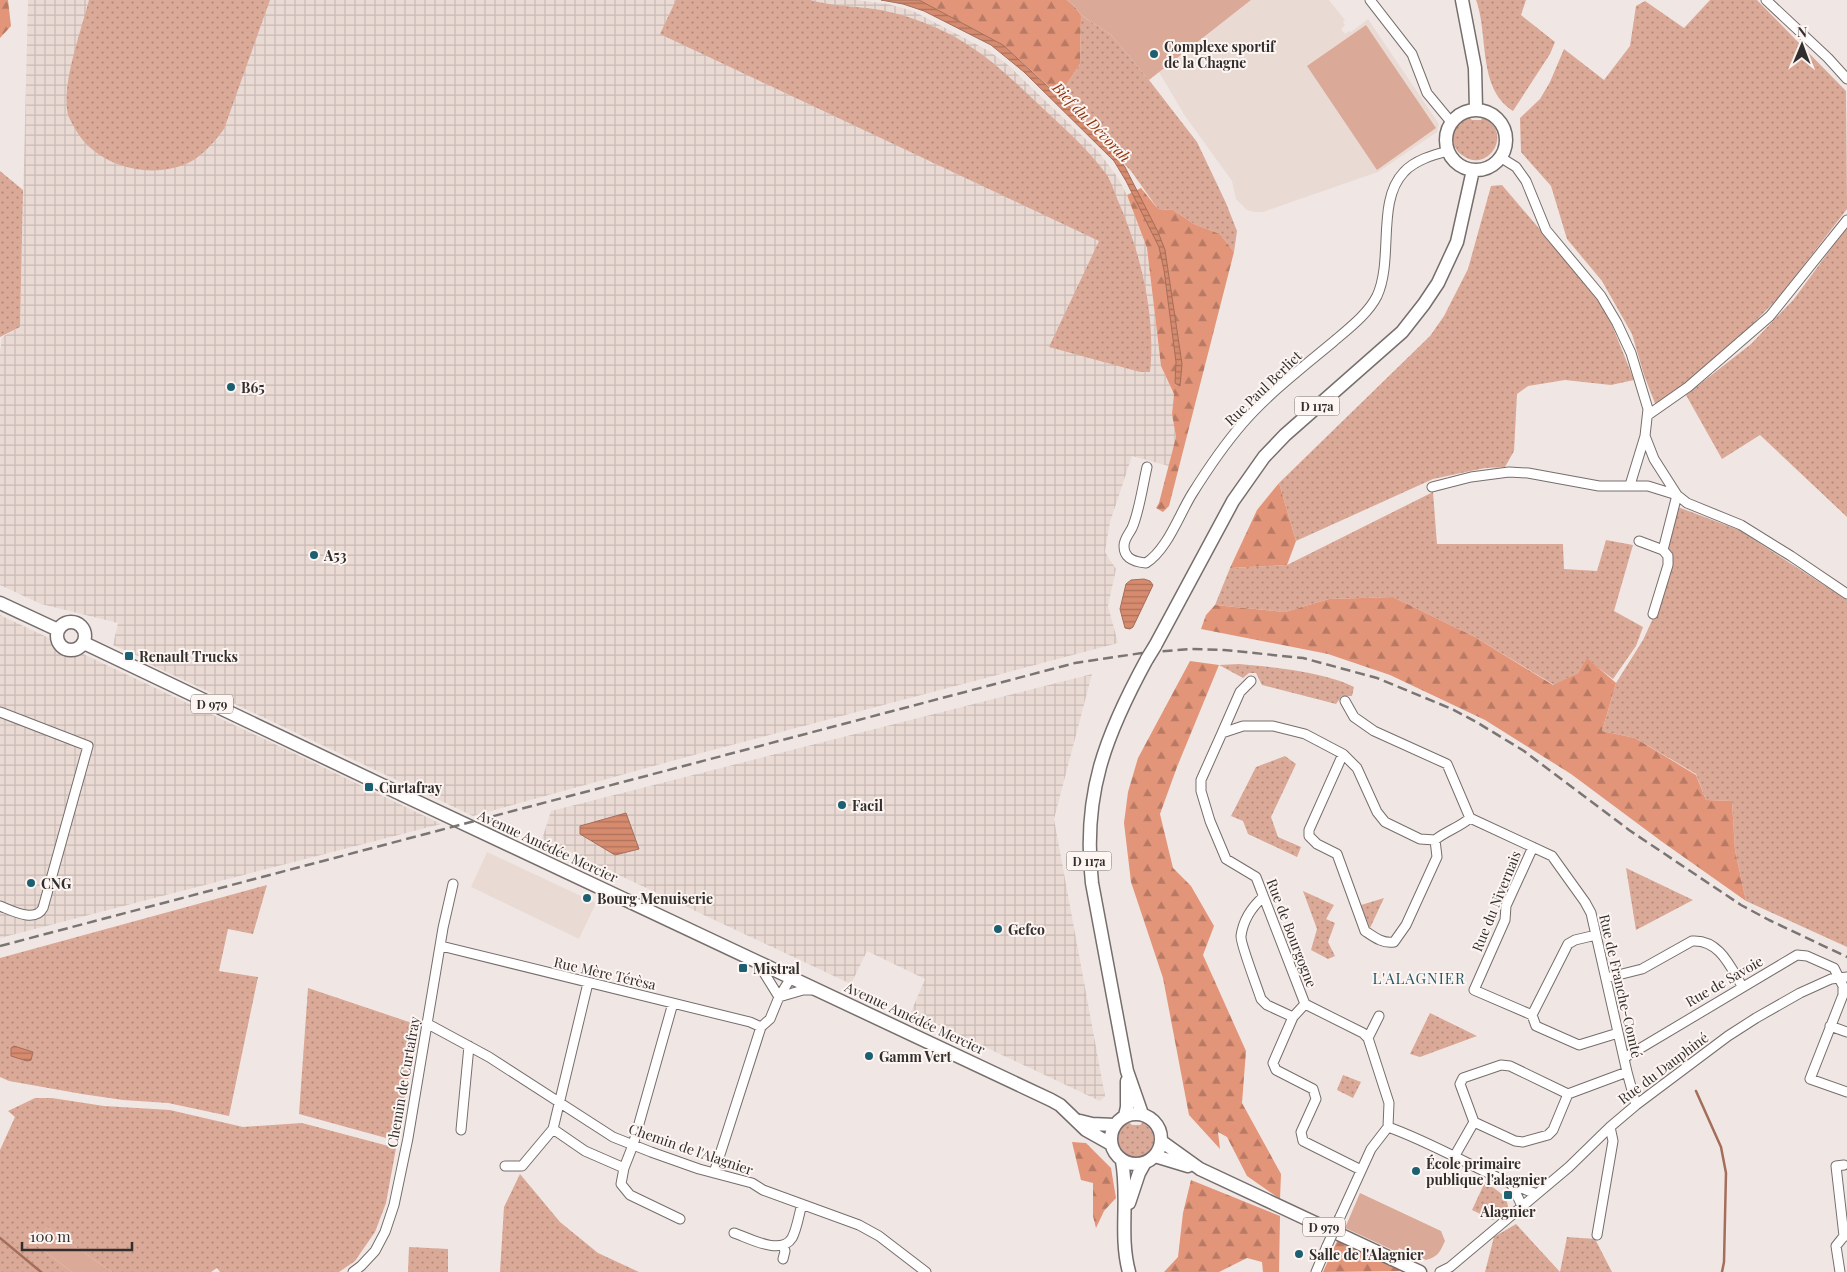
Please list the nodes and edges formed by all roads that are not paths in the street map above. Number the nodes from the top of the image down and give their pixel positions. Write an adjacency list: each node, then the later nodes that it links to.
1 (1370, 0): 6 (street)
2 (1462, 0): 5 (main road)
3 (1766, 0): 4 (street)
4 (1847, 78)
5 (1476, 109): 6 (main road); 8 (main road)
6 (1451, 122): 7 (main road)
7 (1448, 152): 9 (main road); 13 (street, Rue Paul Berliet)
8 (1500, 157): 9 (main road); 11 (street)
9 (1473, 170): 58 (main road, D 117a, bridge)
10 (1847, 220): 11 (street)
11 (1648, 416): 12 (street)
12 (1645, 436): 14 (street); 16 (street)
13 (1147, 467)
14 (1630, 485): 15 (street); 16 (street)
15 (1432, 487)
16 (1677, 495): 18 (street); 19 (street)
17 (1639, 541): 18 (street)
18 (1663, 550): 21 (street)
19 (1847, 594)
20 (0, 603): 22 (main road)
21 (1653, 614)
22 (58, 630): 23 (main road); 23 (main road)
23 (84, 643): 37 (main road, Avenue Amédée Mercier / D 979)
24 (1251, 681): 27 (street, Rue de Bourgogne)
25 (1345, 702): 29 (street)
26 (0, 712): 34 (street)
27 (1222, 733): 28 (street); 33 (street, Rue de Bourgogne)
28 (1343, 754): 30 (street); 30 (street)
29 (1470, 818): 30 (street); 31 (street, Rue de Franche-Comté)
30 (1436, 840)
31 (1533, 847): 35 (street, Rue de Franche-Comté); 47 (street, Rue du Nivernais)
32 (453, 884): 36 (street, Chemin de Curtafray)
33 (1263, 897): 46 (street, Rue de Bourgogne); 49 (street)
34 (0, 906)
35 (1596, 935): 40 (street, Rue de Franche-Comté); 47 (street)
36 (441, 946): 41 (street, Rue Mère Térèsa); 50 (street, Chemin de Curtafray)
37 (757, 960): 38 (main road, Avenue Amédée Mercier / D 979); 44 (street)
38 (792, 976): 43 (main road, Avenue Amédée Mercier / D 979); 44 (street)
39 (1843, 977): 42 (street, Rue de Savoie); 51 (street); 63 (street, Rue du Dauphiné)
40 (1606, 978): 42 (street); 54 (street, Rue de Franche-Comté)
41 (588, 984): 45 (street, Rue Mère Térèsa); 62 (street)
42 (1742, 986): 57 (street, Rue de Savoie)
43 (820, 990): 44 (street); 66 (main road, Avenue Amédée Mercier / D 979)
44 (779, 997): 52 (street)
45 (673, 1003): 52 (street, Rue Mère Térèsa); 75 (street)
46 (1305, 1004): 49 (street); 55 (street, Rue de Bourgogne)
47 (1532, 1015): 54 (street)
48 (1379, 1016): 55 (street)
49 (1294, 1017): 84 (street)
50 (428, 1024): 56 (street, Chemin de l'Alagnier); 98 (street, Chemin de Curtafray)
51 (1830, 1026): 53 (street); 60 (street)
52 (761, 1027): 85 (street)
53 (1847, 1032)
54 (1618, 1033): 57 (street, Rue de Franche-Comté)
55 (1368, 1038): 69 (street)
56 (469, 1046): 62 (street, Chemin de l'Alagnier); 72 (street)
57 (1624, 1058): 59 (street, Rue de Franche-Comté)
58 (1127, 1071): 64 (main road, D 117a); 65 (main road, D 117a)
59 (1627, 1072): 61 (street); 63 (street, Rue de Franche-Comté)
60 (1847, 1092)
61 (1568, 1094): 67 (street); 67 (street)
62 (560, 1104): 71 (street); 75 (street, Chemin de l'Alagnier)
63 (1636, 1105): 70 (street, Rue du Dauphiné)
64 (1142, 1114): 65 (main road); 73 (main road)
65 (1125, 1116): 68 (main road)
66 (1078, 1120): 68 (main road, Avenue Amédée Mercier / D 979); 74 (main road, Avenue Amédée Mercier / D 979)
67 (1474, 1122): 77 (street)
68 (1114, 1125): 74 (main road)
69 (1388, 1127): 77 (street); 84 (street)
70 (1610, 1127): 87 (street, Rue du Dauphiné); 93 (street)
71 (553, 1129): 81 (street); 82 (street)
72 (461, 1130)
73 (1161, 1140): 76 (main road); 83 (main road, D 979)
74 (1111, 1144): 78 (main road)
75 (633, 1145): 82 (street); 85 (street, Chemin de l'Alagnier)
76 (1155, 1156): 79 (main road); 83 (main road, D 979)
77 (1454, 1156): 86 (street)
78 (1122, 1161): 79 (main road); 90 (main road)
79 (1144, 1164): 90 (main road)
80 (1844, 1165): 94 (street)
81 (505, 1166)
82 (624, 1168): 91 (street)
83 (1200, 1169): 102 (main road, D 979)
84 (1361, 1170): 101 (street, bridge)
85 (714, 1173): 88 (street, Chemin de l'Alagnier)
86 (1512, 1185): 87 (street); 89 (street)
87 (1537, 1194): 89 (street, Rue du Dauphiné)
88 (802, 1204): 95 (street); 99 (street, Chemin de l'Alagnier)
89 (1522, 1206): 97 (street, Rue du Dauphiné)
90 (1125, 1215): 100 (main road)
91 (680, 1219)
92 (734, 1232): 95 (street)
93 (1597, 1235)
94 (1846, 1236): 104 (street)
95 (783, 1245): 96 (street)
96 (783, 1259)
97 (1449, 1270): 103 (street, Rue du Dauphiné)
98 (353, 1272)
99 (926, 1272)
100 (1129, 1272)
101 (1316, 1272)
102 (1420, 1272)
103 (1440, 1272)
104 (1840, 1272)

